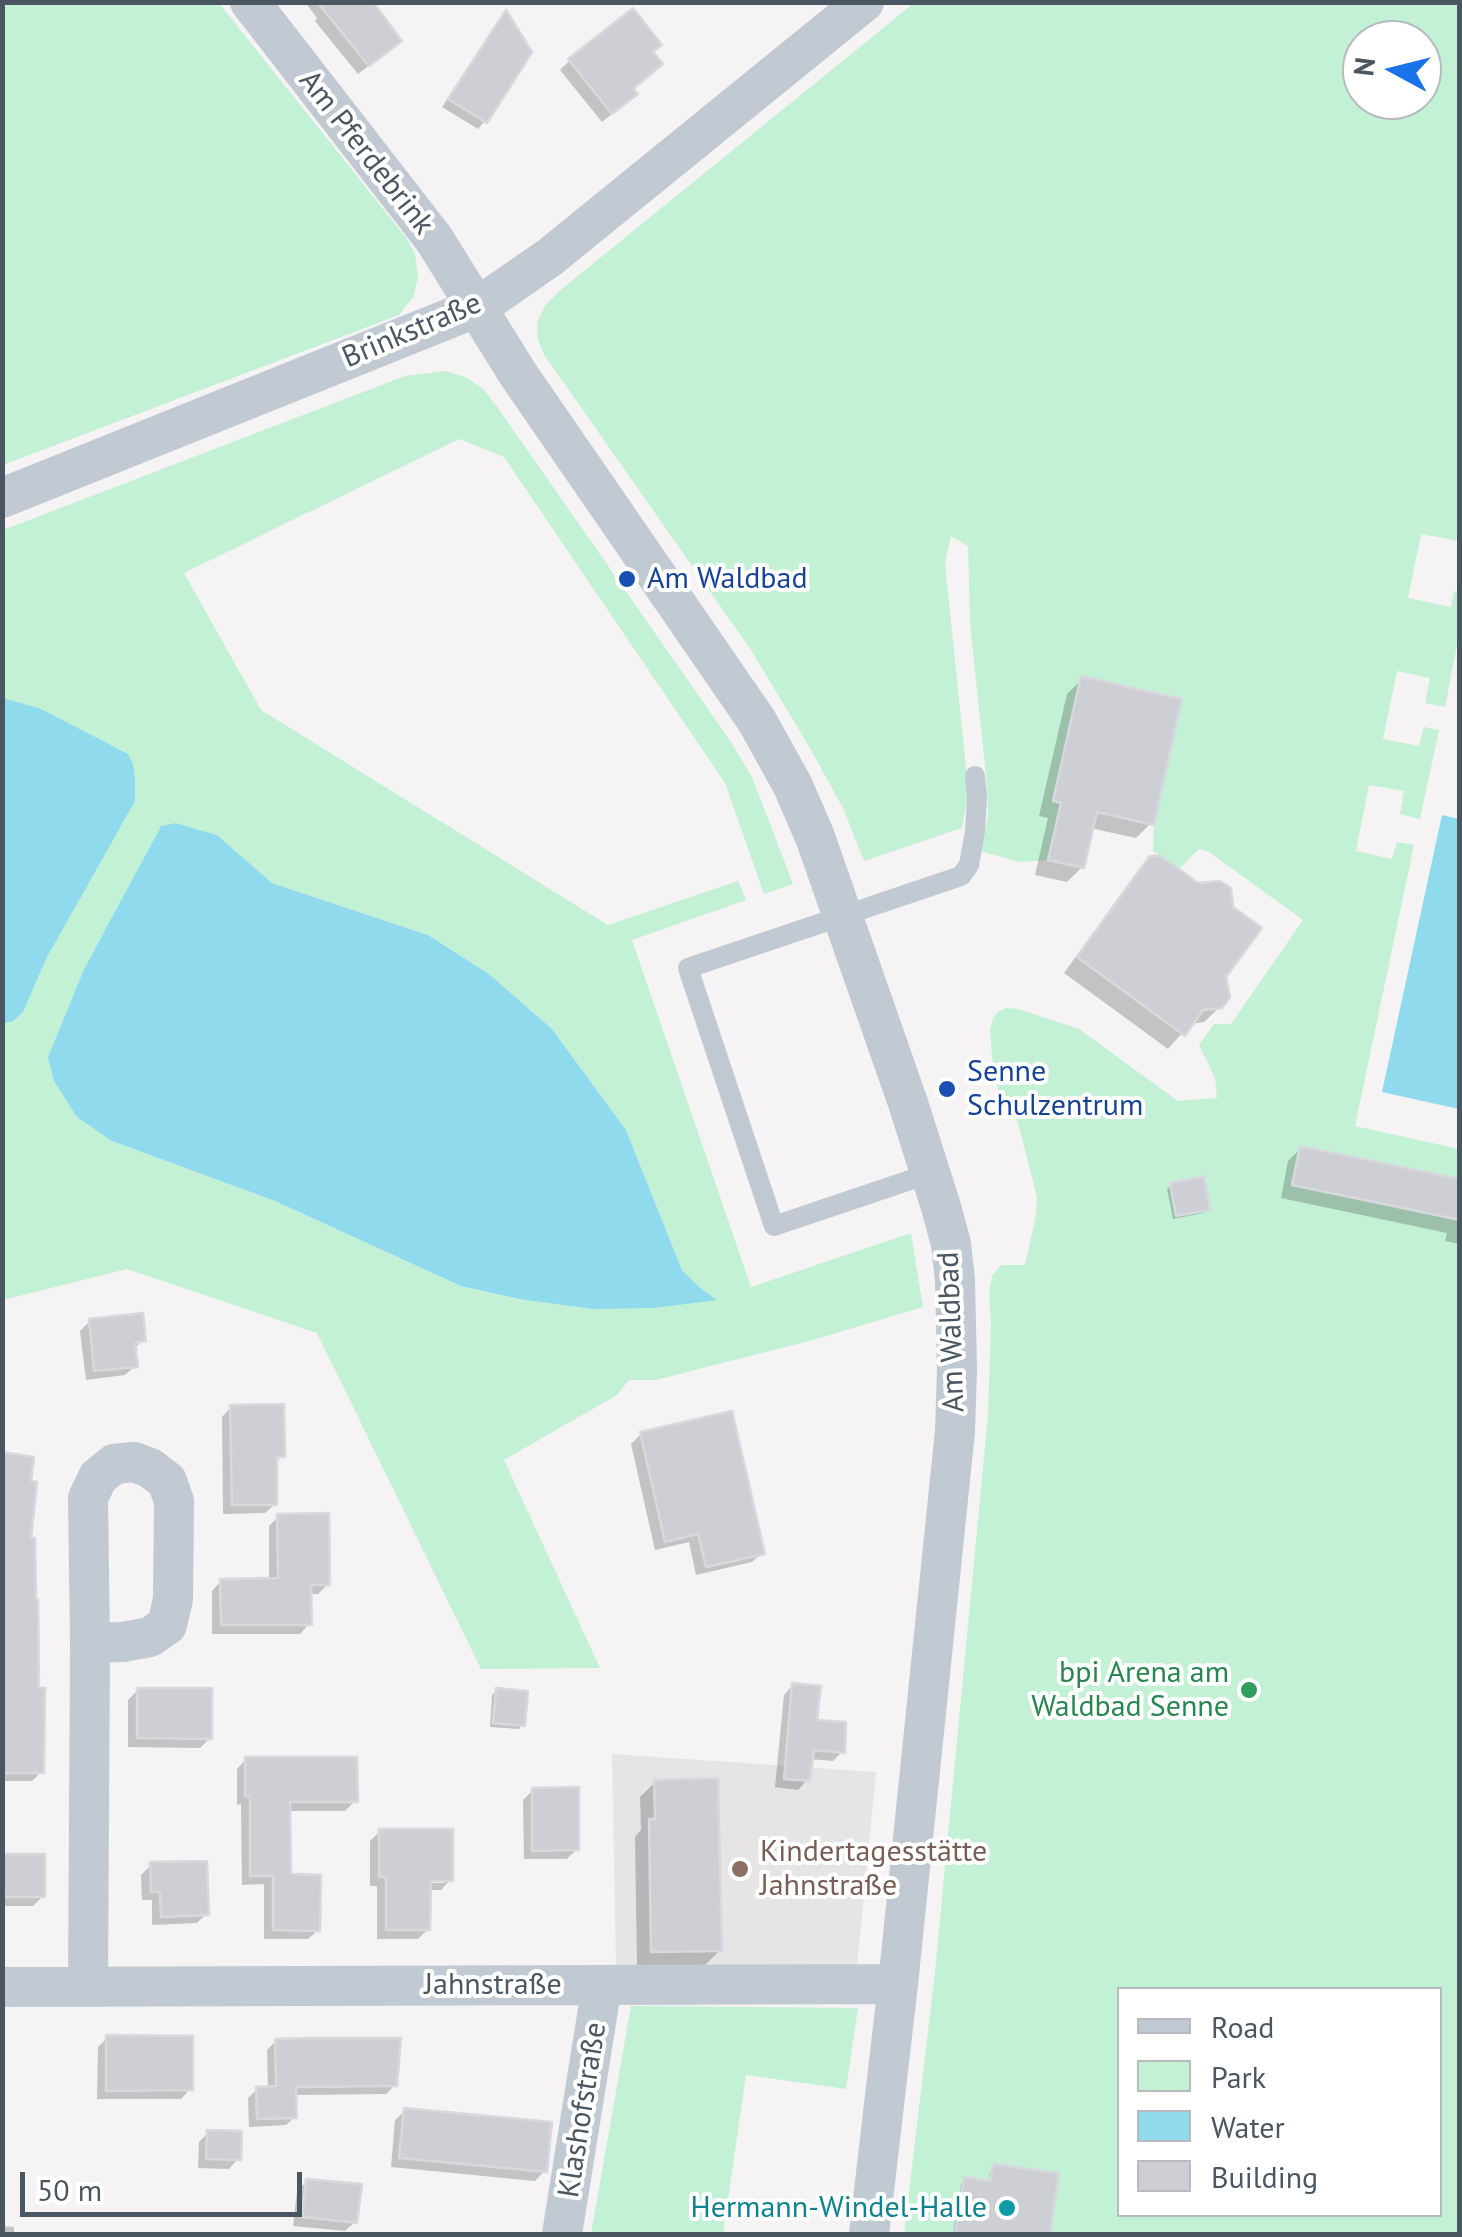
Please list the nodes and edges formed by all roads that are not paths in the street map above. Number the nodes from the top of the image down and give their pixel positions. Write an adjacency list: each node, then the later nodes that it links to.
1 (250, 2): 3 (street, Am Pferdebrink)
2 (864, 2): 3 (street, Brinkstraße)
3 (478, 306): 4 (street, Brinkstraße); 6 (street, Am Waldbad)
4 (2, 498)
5 (975, 776): 6 (lane)
6 (844, 916): 7 (street, Am Waldbad); 7 (lane)
7 (932, 1173): 9 (street, Am Waldbad)
8 (90, 1643): 11 (street)
9 (898, 1984): 10 (street, Jahnstraße); 14 (street, Am Waldbad)
10 (602, 1985): 11 (street, Jahnstraße); 13 (street, Klashofstraße)
11 (88, 1986): 12 (street, Jahnstraße)
12 (2, 1987)
13 (562, 2234)
14 (869, 2234)

